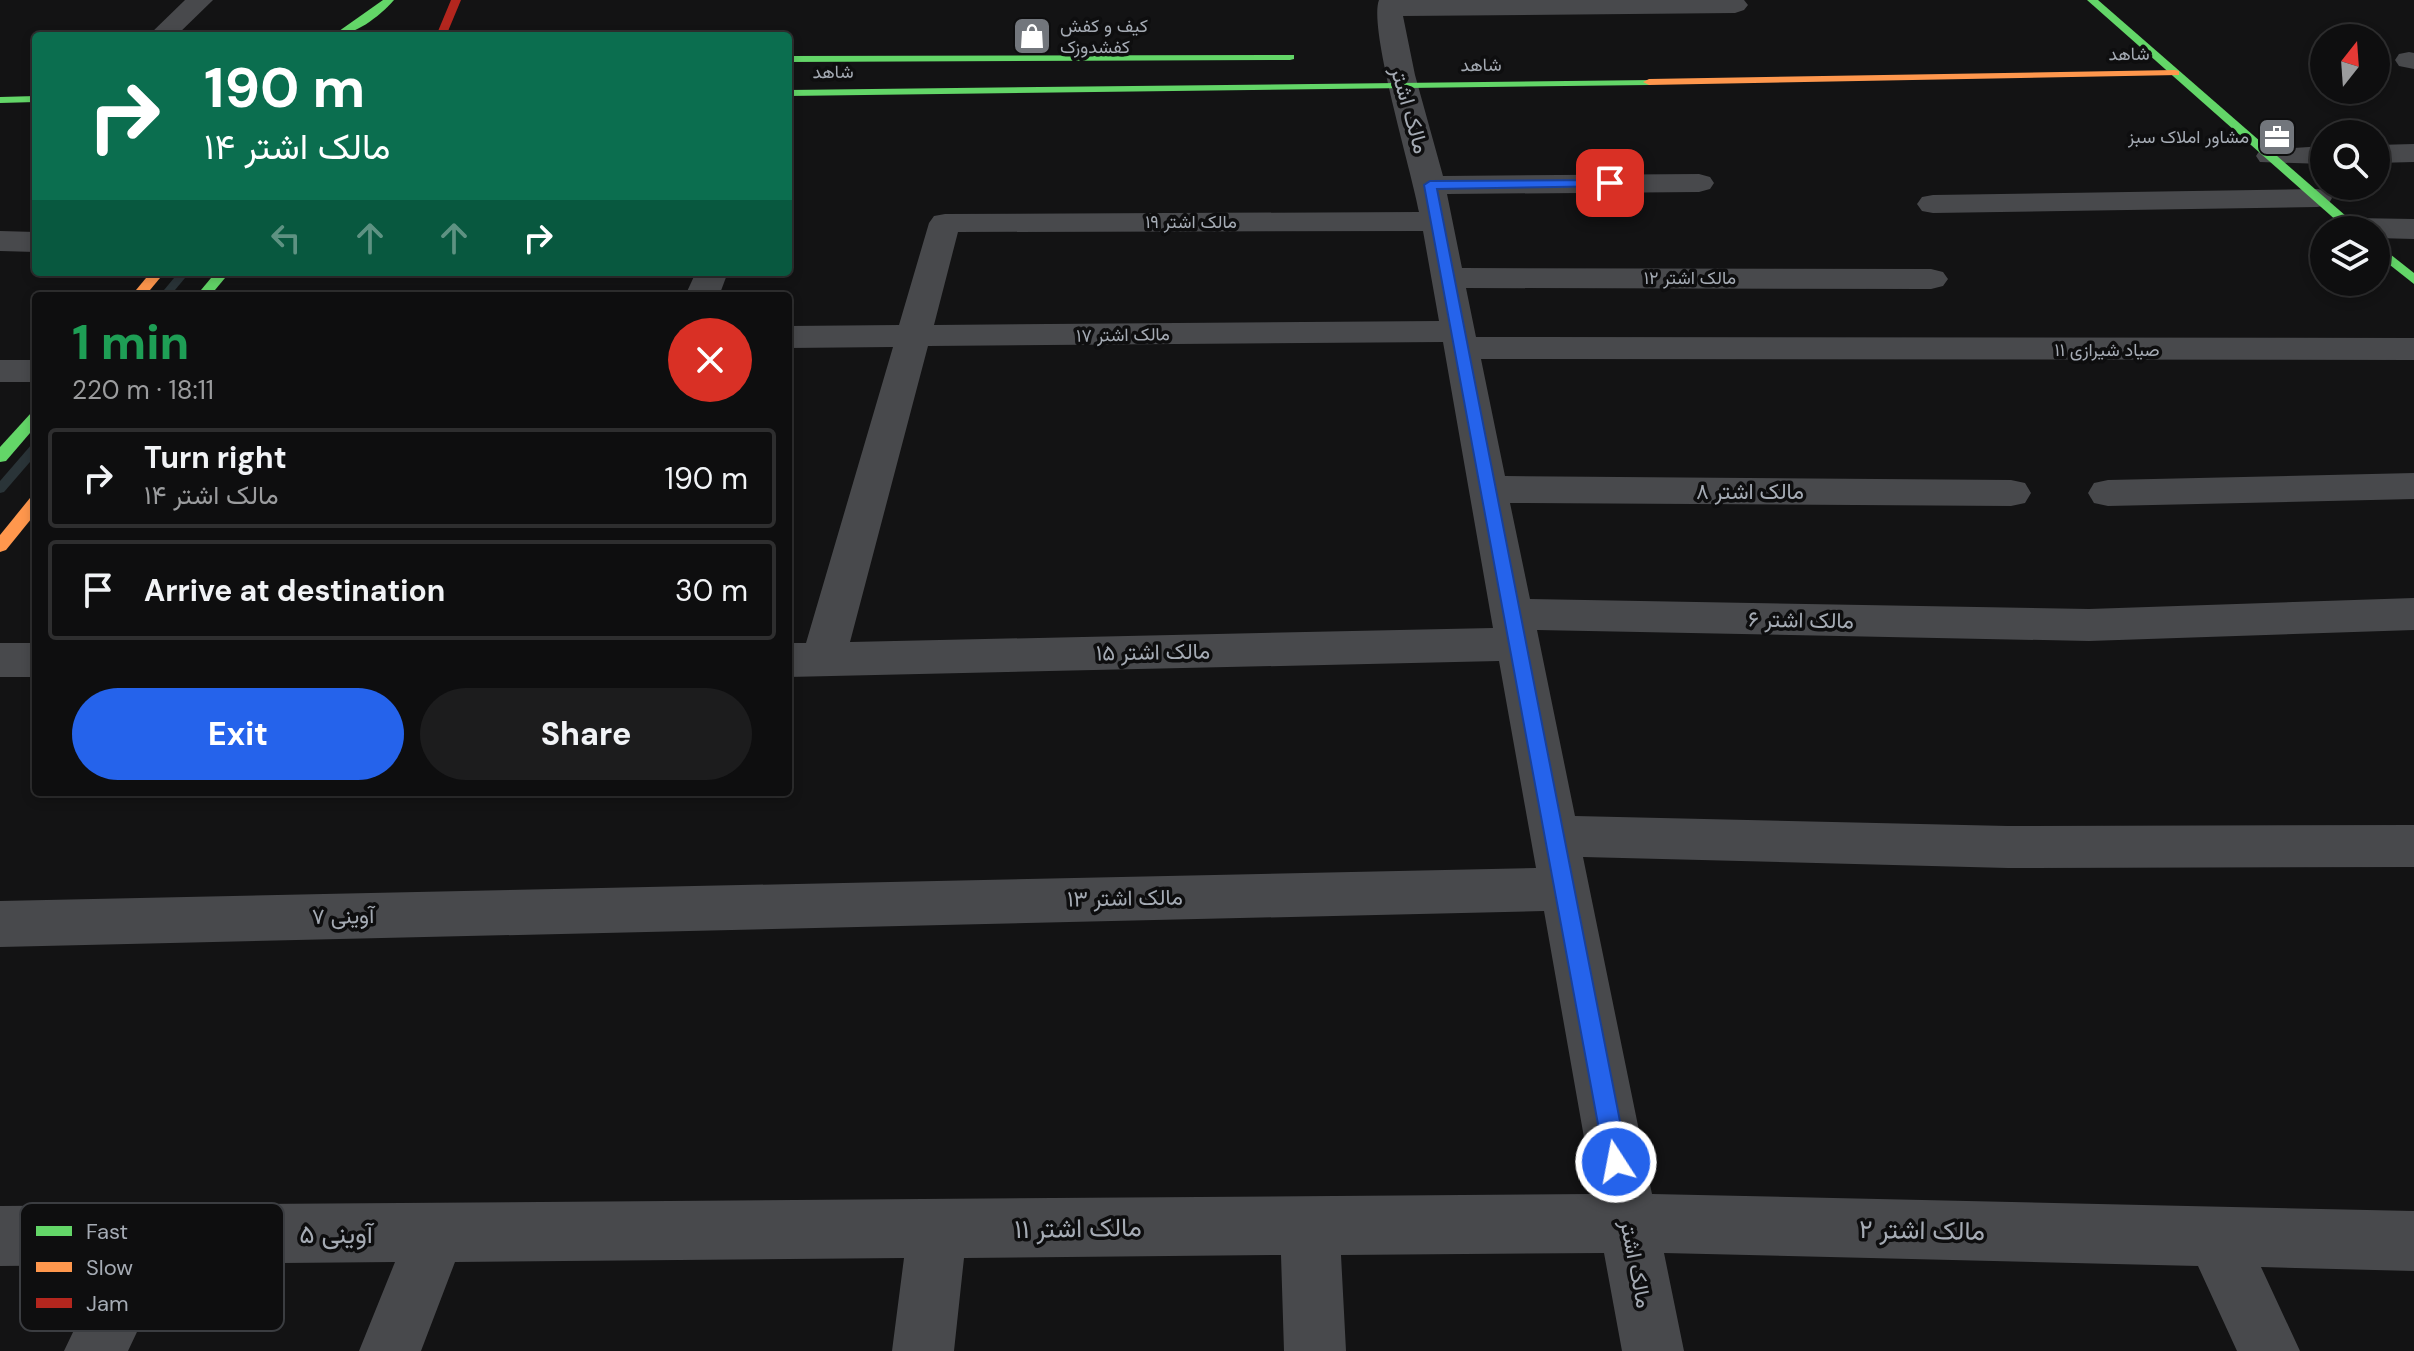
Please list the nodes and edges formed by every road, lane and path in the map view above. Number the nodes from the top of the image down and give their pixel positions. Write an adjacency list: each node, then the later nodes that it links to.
1 (200, 0): 7 (street)
2 (389, 0): 8 (street)
3 (456, 0): 9 (street)
4 (2092, 0): 10 (street)
5 (1390, 4): 6 (street); 14 (street, مالک اشتر)
6 (1735, 5)
7 (165, 32)
8 (344, 32)
9 (443, 32)
10 (2144, 46): 11 (street, شاهد); 15 (street)
11 (2112, 47)
12 (1315, 57): 13 (street, شاهد)
13 (792, 59)
14 (1398, 64): 15 (street, شاهد); 16 (street, شاهد); 27 (street, مالک اشتر)
15 (2175, 73): 22 (street)
16 (792, 93)
17 (32, 99): 18 (street)
18 (0, 100)
19 (2414, 153): 20 (street)
20 (2390, 154)
21 (2310, 155): 22 (street)
22 (2271, 156): 24 (street)
23 (1699, 183): 27 (street, مالک اشتر ۱۹)
24 (2310, 192)
25 (2310, 198): 28 (street)
26 (2319, 200): 29 (street)
27 (1434, 203): 37 (street, مالک اشتر); 43 (street, مالک اشتر ۱۹)
28 (1933, 204)
29 (2339, 216)
30 (2414, 229): 31 (street)
31 (2390, 232)
32 (0, 241): 33 (street)
33 (32, 242)
34 (2390, 259): 39 (street)
35 (155, 276): 40 (street)
36 (220, 276): 41 (street)
37 (1448, 278): 38 (street, مالک اشتر ۱۲); 44 (street, مالک اشتر)
38 (1931, 279)
39 (2414, 280)
40 (141, 292)
41 (206, 292)
42 (792, 337): 43 (street, مالک اشتر ۱۷)
43 (915, 338): 44 (street, مالک اشتر ۱۷); 61 (street)
44 (1460, 339): 46 (street, مالک اشتر ۱۷); 52 (street, مالک اشتر)
45 (2414, 349): 46 (street, صیاد شیرازی ۱۱)
46 (1801, 350)
47 (0, 371): 48 (street)
48 (32, 371)
49 (32, 421): 50 (street)
50 (0, 457)
51 (2414, 486): 54 (street)
52 (1489, 489): 53 (street, مالک اشتر ۸); 58 (street, مالک اشتر)
53 (2011, 493)
54 (2108, 493)
55 (32, 507): 56 (street)
56 (0, 546)
57 (2414, 614): 58 (street, مالک اشتر ۶)
58 (1515, 629): 61 (street, مالک اشتر ۱۵); 62 (street, مالک اشتر)
59 (0, 660): 60 (street)
60 (32, 660)
61 (806, 660)
62 (1554, 836): 63 (street); 64 (street, مالک اشتر)
63 (2414, 846)
64 (1564, 889): 65 (street, مالک اشتر ۱۳); 67 (street, مالک اشتر)
65 (685, 908): 66 (street, ۷ آوینی)
66 (0, 924)
67 (1628, 1223): 68 (street, مالک اشتر ۱۱); 73 (street, مالک اشتر ۲); 80 (street, مالک اشتر)
68 (1310, 1225): 69 (street, مالک اشتر ۱۱); 79 (street)
69 (938, 1229): 71 (street, مالک اشتر ۱۱); 78 (street)
70 (436, 1234): 71 (street, ۵ آوینی); 72 (street, ۵ آوینی); 77 (street)
71 (528, 1234)
72 (284, 1235)
73 (2215, 1237): 74 (street, مالک اشتر ۲); 81 (street)
74 (2414, 1241)
75 (105, 1331): 76 (street)
76 (95, 1351)
77 (390, 1351)
78 (923, 1351)
79 (1315, 1351)
80 (1653, 1351)
81 (2269, 1351)

